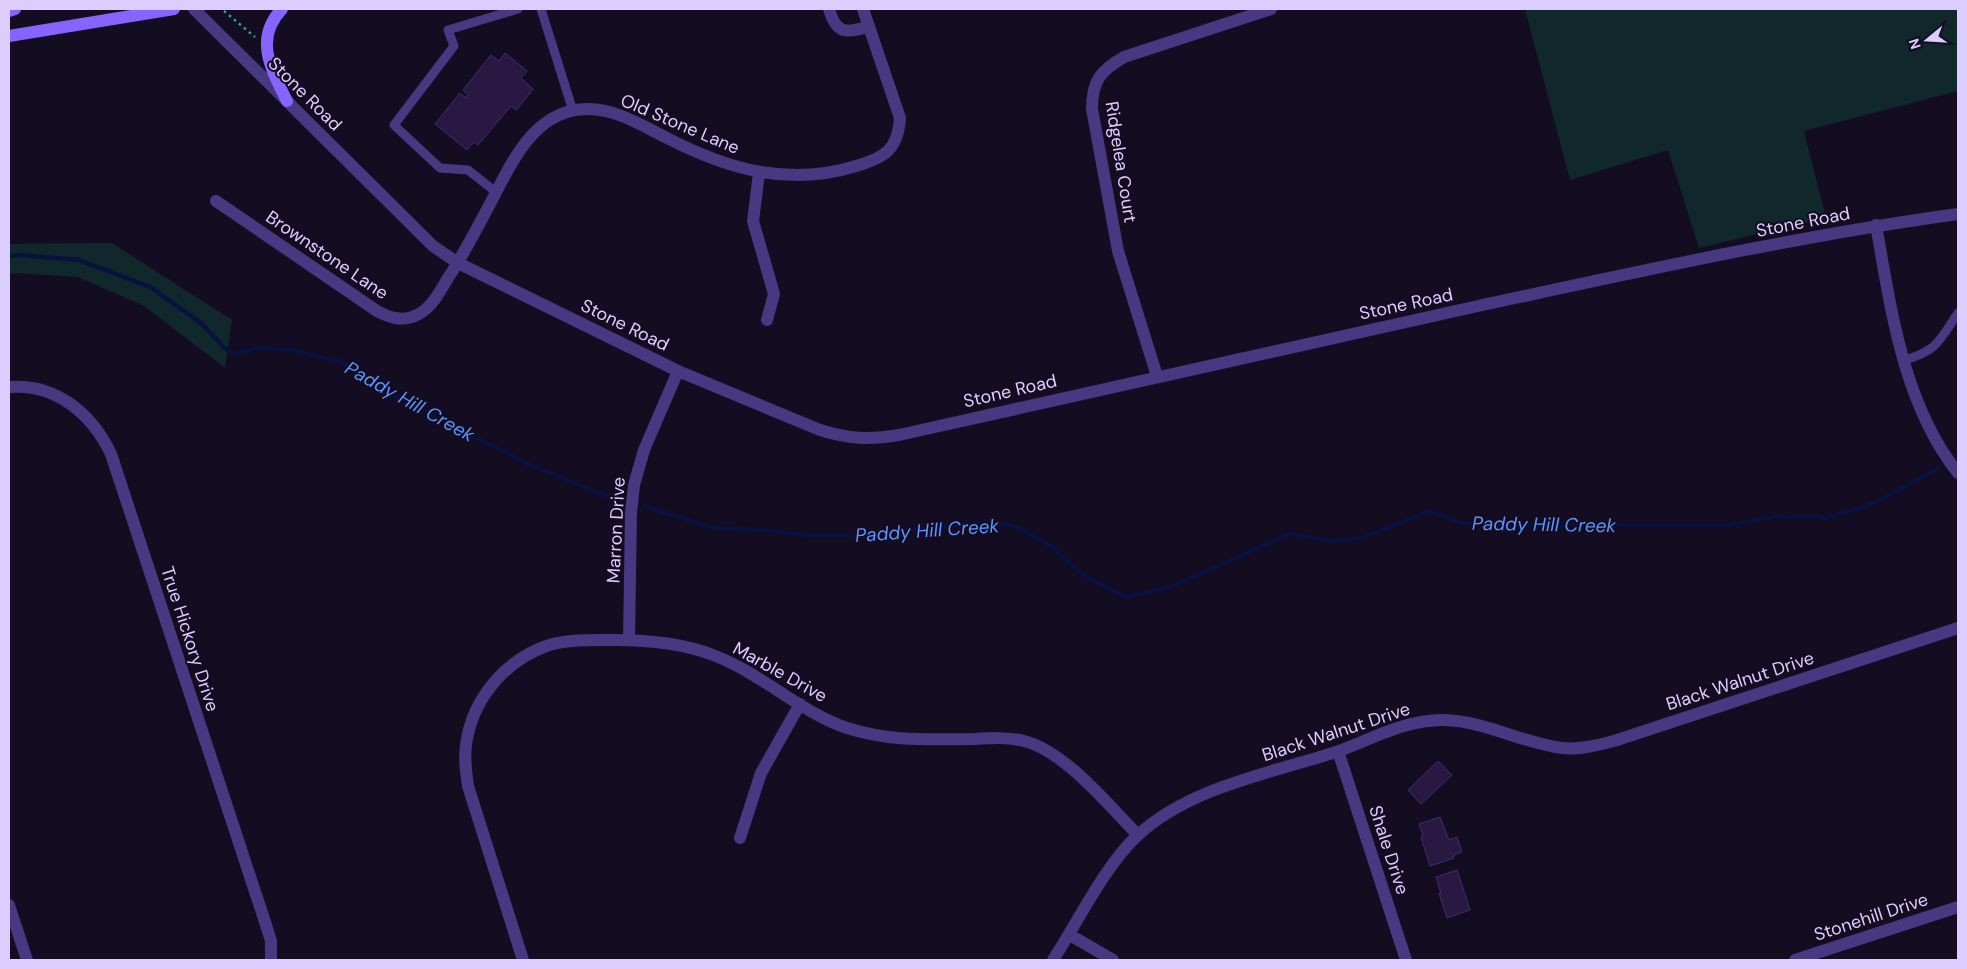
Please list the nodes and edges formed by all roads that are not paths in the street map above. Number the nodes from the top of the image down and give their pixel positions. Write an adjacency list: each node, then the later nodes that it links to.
1 (15, 9): 10 (main road)
2 (174, 9): 12 (main road)
3 (194, 9): 13 (street, Stone Road)
4 (282, 9): 13 (main road)
5 (518, 9): 16 (lane)
6 (541, 9): 14 (lane)
7 (829, 9): 11 (street)
8 (862, 9): 11 (street, Old Stone Lane)
9 (1271, 9): 25 (street, Ridgelea Court)
10 (9, 11)
11 (869, 26): 15 (street, Old Stone Lane)
12 (9, 36)
13 (287, 101): 20 (street, Stone Road)
14 (573, 111): 15 (street, Old Stone Lane); 16 (street, Old Stone Lane)
15 (759, 173): 22 (street)
16 (496, 192): 20 (street, Old Stone Lane)
17 (216, 201): 20 (street, Brownstone Lane)
18 (1958, 214): 19 (street, Stone Road)
19 (1876, 225): 23 (street); 25 (street, Stone Road)
20 (458, 262): 24 (street, Stone Road)
21 (1958, 313): 23 (lane)
22 (767, 320)
23 (1905, 360): 27 (street)
24 (678, 371): 25 (street, Stone Road); 29 (street, Marron Drive)
25 (1157, 376)
26 (9, 387): 38 (street, True Hickory Drive)
27 (1958, 472)
28 (1958, 628): 31 (street, Black Walnut Drive)
29 (629, 640): 30 (street, Marble Drive); 39 (street, Marble Drive)
30 (800, 704): 32 (street, Marble Drive); 33 (street)
31 (1338, 751): 32 (street, Black Walnut Drive); 42 (street, Shale Drive)
32 (1138, 835): 36 (street, Black Walnut Drive)
33 (740, 838)
34 (9, 905): 37 (street)
35 (1958, 907): 43 (street, Stonehill Drive)
36 (1070, 935): 40 (street, Black Walnut Drive); 41 (street)
37 (27, 960)
38 (271, 960)
39 (523, 960)
40 (1053, 960)
41 (1114, 960)
42 (1406, 960)
43 (1795, 960)

